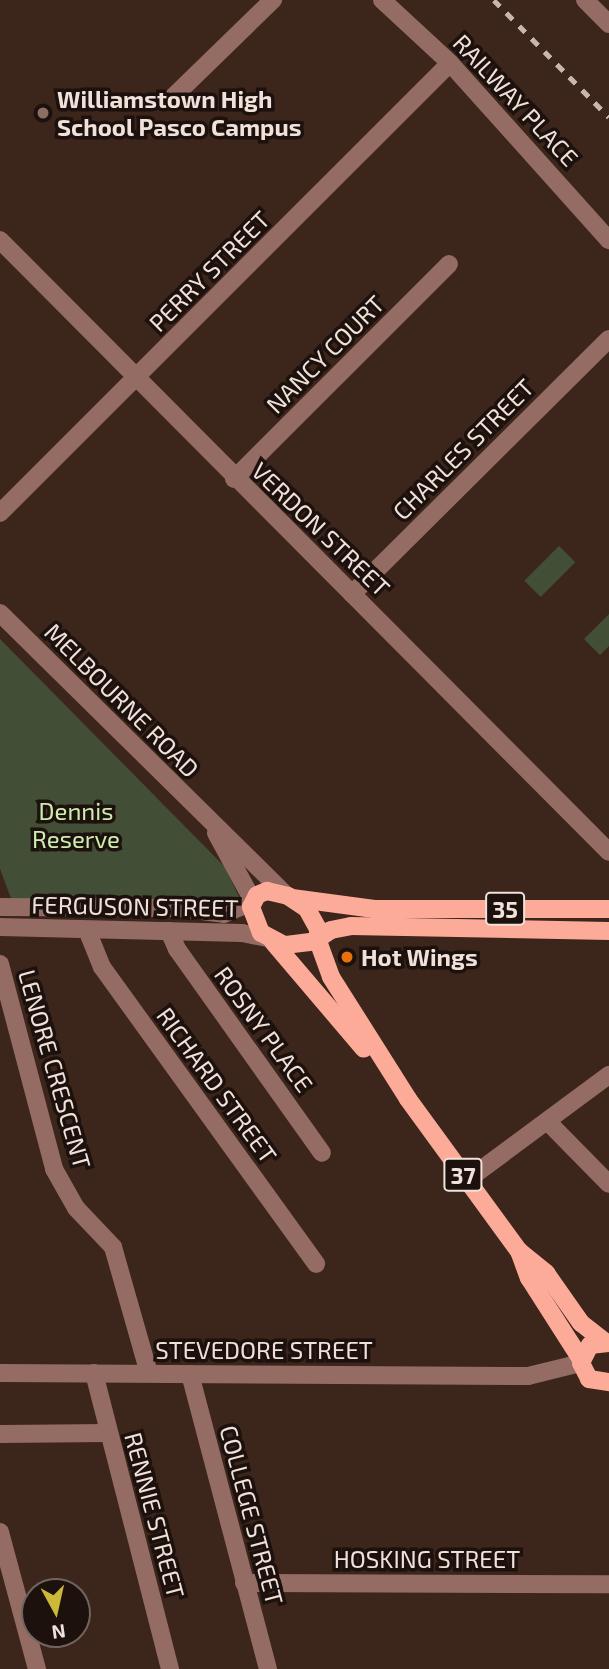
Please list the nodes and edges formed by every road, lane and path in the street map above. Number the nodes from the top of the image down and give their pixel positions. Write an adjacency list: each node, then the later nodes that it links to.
1 (273, 0): 6 (street)
2 (382, 0): 5 (street, RAILWAY PLACE)
3 (585, 0): 4 (street)
4 (609, 24)
5 (450, 62): 8 (street, RAILWAY PLACE); 11 (street, PERRY STREET)
6 (170, 100)
7 (0, 240): 11 (street, VERDON STREET)
8 (609, 240)
9 (449, 264): 12 (street, NANCY COURT)
10 (609, 339): 14 (street, CHARLES STREET)
11 (136, 378): 12 (street, VERDON STREET); 13 (street, PERRY STREET)
12 (234, 479): 14 (street, VERDON STREET)
13 (0, 513)
14 (352, 594): 17 (street, VERDON STREET)
15 (0, 613): 16 (street, MELBOURNE ROAD)
16 (209, 822): 18 (street, MELBOURNE ROAD); 19 (street, MELBOURNE ROAD)
17 (609, 852)
18 (288, 896): 19 (main road, 35); 21 (main road, 35); 26 (main road)
19 (253, 902): 20 (street, FERGUSON STREET / 35); 27 (main road)
20 (0, 906)
21 (609, 909)
22 (0, 927): 23 (street, FERGUSON STREET / 35)
23 (87, 930): 24 (street, FERGUSON STREET / 35); 36 (street, RICHARD STREET)
24 (169, 931): 27 (street, FERGUSON STREET / 35); 32 (street, ROSNY PLACE)
25 (609, 932): 26 (main road, 35)
26 (318, 939): 27 (main road, 35); 30 (main road, 37)
27 (271, 940): 30 (main road, 37)
28 (0, 964): 41 (street, LENORE CRESCENT)
29 (609, 1075): 31 (street)
30 (408, 1099): 33 (main road, 37)
31 (547, 1121): 33 (street); 34 (street)
32 (322, 1153)
33 (467, 1180): 35 (main road, 37)
34 (609, 1184)
35 (519, 1251): 37 (main road, 37); 38 (main road, 37)
36 (316, 1264)
37 (608, 1342): 38 (main road, 37)
38 (582, 1362): 43 (street, STEVEDORE STREET); 44 (main road, 37)
39 (0, 1373): 40 (street, STEVEDORE STREET)
40 (94, 1373): 41 (street, STEVEDORE STREET); 45 (street, RENNIE STREET)
41 (149, 1373): 42 (street, STEVEDORE STREET)
42 (190, 1374): 43 (street, STEVEDORE STREET); 48 (street, COLLEGE STREET)
43 (528, 1376): 44 (street, STEVEDORE STREET)
44 (602, 1384)
45 (108, 1433): 46 (street); 51 (street, RENNIE STREET)
46 (0, 1434)
47 (0, 1532): 50 (street)
48 (244, 1583): 49 (street, HOSKING STREET); 52 (street, COLLEGE STREET)
49 (609, 1584)
50 (37, 1669)
51 (170, 1669)
52 (268, 1669)

